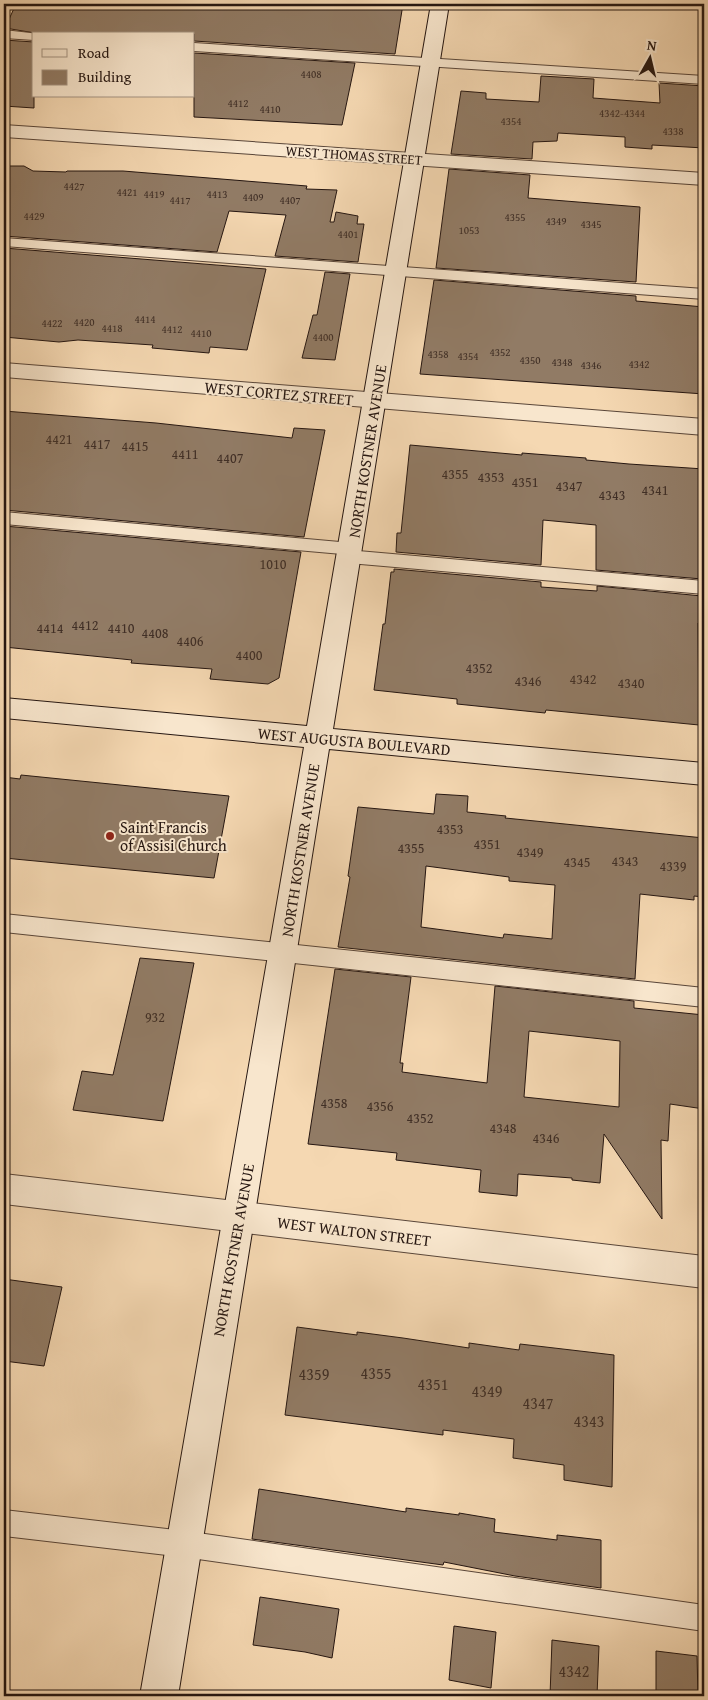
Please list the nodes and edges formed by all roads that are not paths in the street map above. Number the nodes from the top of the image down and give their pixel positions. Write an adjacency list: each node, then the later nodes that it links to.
1 (440, 4): 5 (street, NORTH KOSTNER AVENUE)
2 (4, 34): 3 (lane)
3 (32, 36)
4 (195, 47): 5 (lane)
5 (430, 64): 6 (lane); 8 (street, NORTH KOSTNER AVENUE)
6 (704, 80)
7 (4, 130): 8 (street, WEST THOMAS STREET)
8 (415, 159): 9 (street, WEST THOMAS STREET); 11 (street, NORTH KOSTNER AVENUE)
9 (704, 179)
10 (4, 242): 11 (lane)
11 (396, 270): 12 (lane); 14 (street, NORTH KOSTNER AVENUE)
12 (704, 294)
13 (4, 370): 14 (street, WEST CORTEZ STREET)
14 (375, 400): 15 (street, WEST CORTEZ STREET); 17 (street, NORTH KOSTNER AVENUE)
15 (704, 427)
16 (4, 518): 17 (lane)
17 (350, 553): 18 (lane); 20 (street, NORTH KOSTNER AVENUE)
18 (704, 588)
19 (4, 708): 20 (street, WEST AUGUSTA BOULEVARD)
20 (318, 737): 21 (street, WEST AUGUSTA BOULEVARD); 23 (street, NORTH KOSTNER AVENUE)
21 (704, 774)
22 (4, 923): 23 (lane)
23 (283, 953): 24 (lane); 26 (street, NORTH KOSTNER AVENUE)
24 (704, 998)
25 (4, 1189): 26 (street, WEST WALTON STREET)
26 (239, 1217): 27 (street, WEST WALTON STREET); 29 (street, NORTH KOSTNER AVENUE)
27 (704, 1272)
28 (4, 1523): 29 (lane)
29 (184, 1544): 30 (lane); 31 (street, NORTH KOSTNER AVENUE)
30 (704, 1618)
31 (159, 1696)

